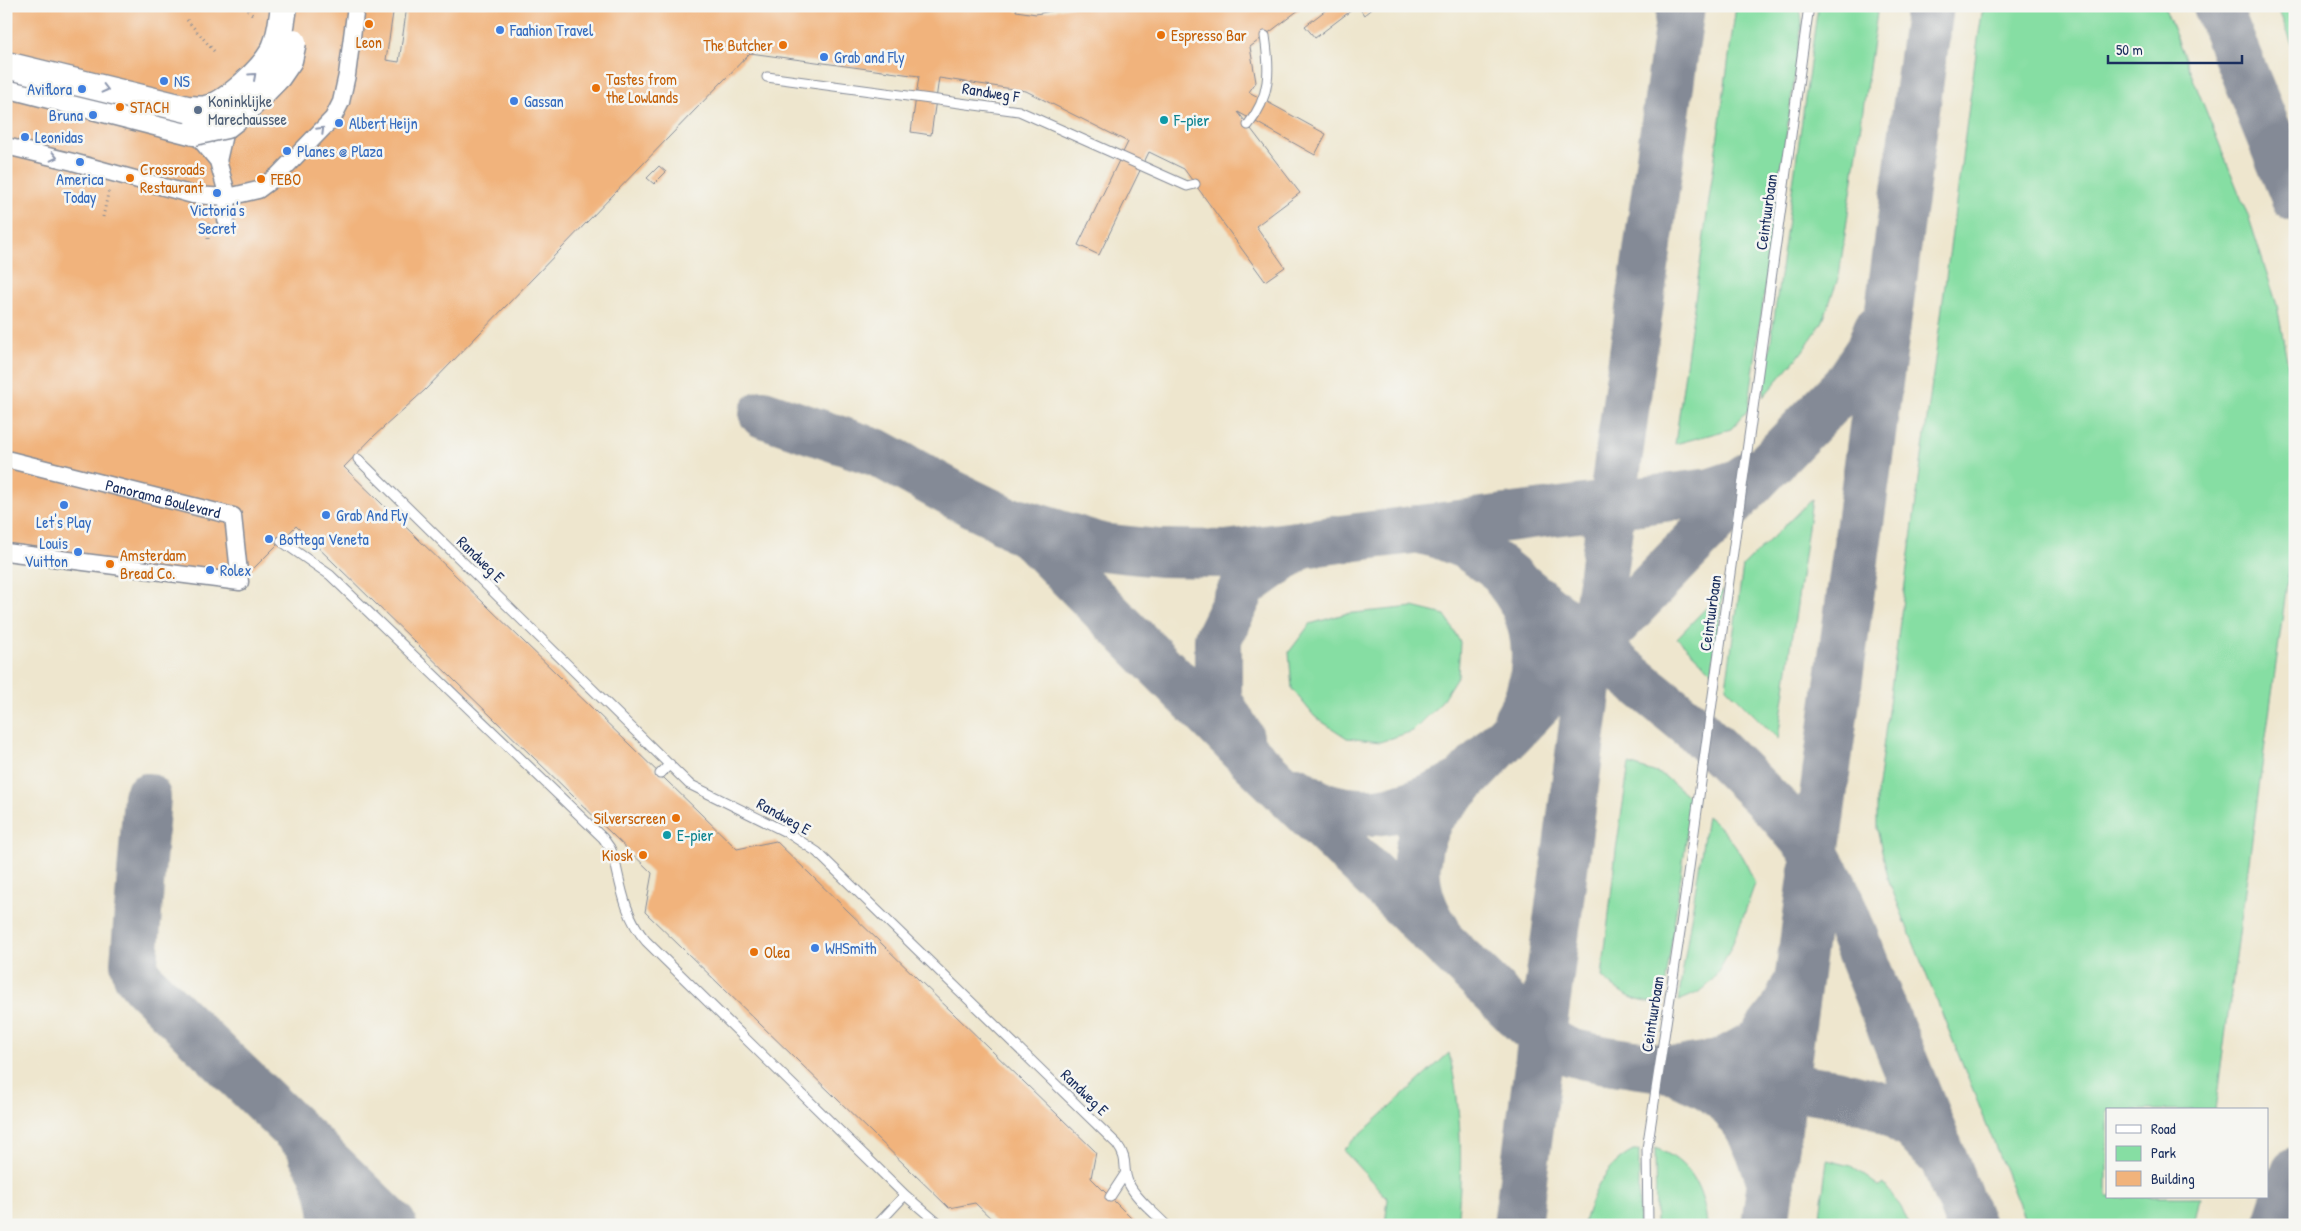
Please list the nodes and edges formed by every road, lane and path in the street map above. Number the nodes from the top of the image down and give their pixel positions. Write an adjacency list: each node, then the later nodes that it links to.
1 (245, 6): 6 (path)
2 (284, 6): 10 (main road, one-way to 2, bridge)
3 (300, 6): 13 (main road, bridge)
4 (356, 6): 20 (street, one-way to 4)
5 (1810, 6): 35 (lane, Ceintuurbaan)
6 (254, 17)
7 (187, 20): 9 (path)
8 (1265, 36): 14 (lane)
9 (214, 51)
10 (6, 65)
11 (767, 76): 19 (lane, Randweg F)
12 (6, 84): 15 (main road)
13 (226, 125): 15 (main road, bridge); 17 (street)
14 (1248, 125)
15 (194, 132): 17 (street)
16 (6, 146): 18 (street, one-way to 18)
17 (218, 162): 20 (street)
18 (112, 174): 20 (street); 21 (path)
19 (1195, 184)
20 (228, 197): 22 (street)
21 (103, 217)
22 (226, 220)
23 (6, 459): 26 (street, Panorama Boulevard)
24 (358, 459): 27 (lane, Randweg E)
25 (282, 541): 30 (lane)
26 (6, 552)
27 (670, 764): 28 (lane); 29 (lane, Randweg E)
28 (660, 774)
29 (1125, 1174): 31 (lane); 34 (lane, Randweg E)
30 (905, 1195): 32 (lane); 33 (lane)
31 (1110, 1197)
32 (877, 1225)
33 (940, 1225)
34 (1166, 1225)
35 (1648, 1225)

